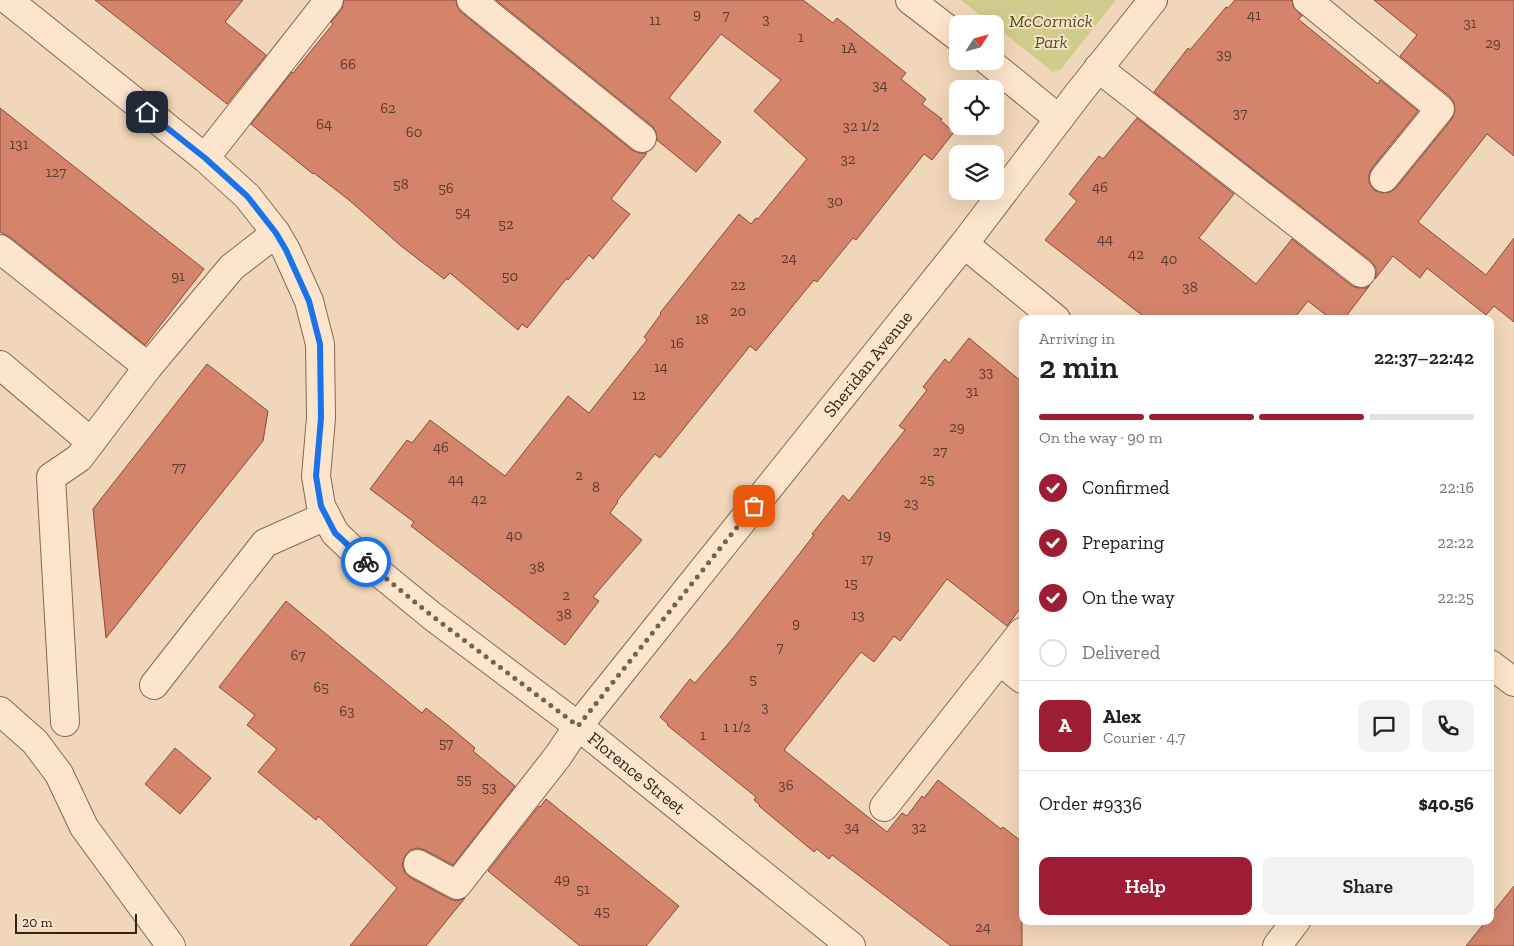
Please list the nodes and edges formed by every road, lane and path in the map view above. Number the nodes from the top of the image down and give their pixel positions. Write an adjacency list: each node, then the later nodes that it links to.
1 (8, 0): 12 (street, Florence Street)
2 (329, 0): 12 (street)
3 (471, 0): 11 (street)
4 (910, 0): 7 (street)
5 (1153, 0): 8 (street, Sheridan Avenue)
6 (1306, 0): 13 (street)
7 (949, 30)
8 (1098, 68): 10 (street, Sheridan Avenue); 17 (street)
9 (999, 70): 10 (street)
10 (1059, 119): 15 (street, Sheridan Avenue)
11 (642, 138)
12 (205, 158): 14 (street, Florence Street)
13 (1384, 178)
14 (276, 233): 20 (street); 22 (street, Florence Street)
15 (964, 244): 18 (street); 31 (street, Sheridan Avenue)
16 (0, 249): 20 (street)
17 (1361, 273)
18 (1051, 315)
19 (0, 364): 21 (street)
20 (148, 367): 21 (street)
21 (91, 442): 30 (street)
22 (326, 516): 28 (street); 31 (street, Florence Street)
23 (1019, 636): 24 (street)
24 (1000, 661): 26 (street); 32 (street)
25 (1494, 667): 27 (street)
26 (1019, 677)
27 (1514, 682)
28 (154, 685)
29 (0, 711): 35 (street)
30 (65, 722)
31 (578, 726): 33 (street, Sheridan Avenue); 36 (street, Florence Street)
32 (884, 807)
33 (418, 864)
34 (1293, 925): 37 (street)
35 (171, 946)
36 (850, 946)
37 (1277, 946)

